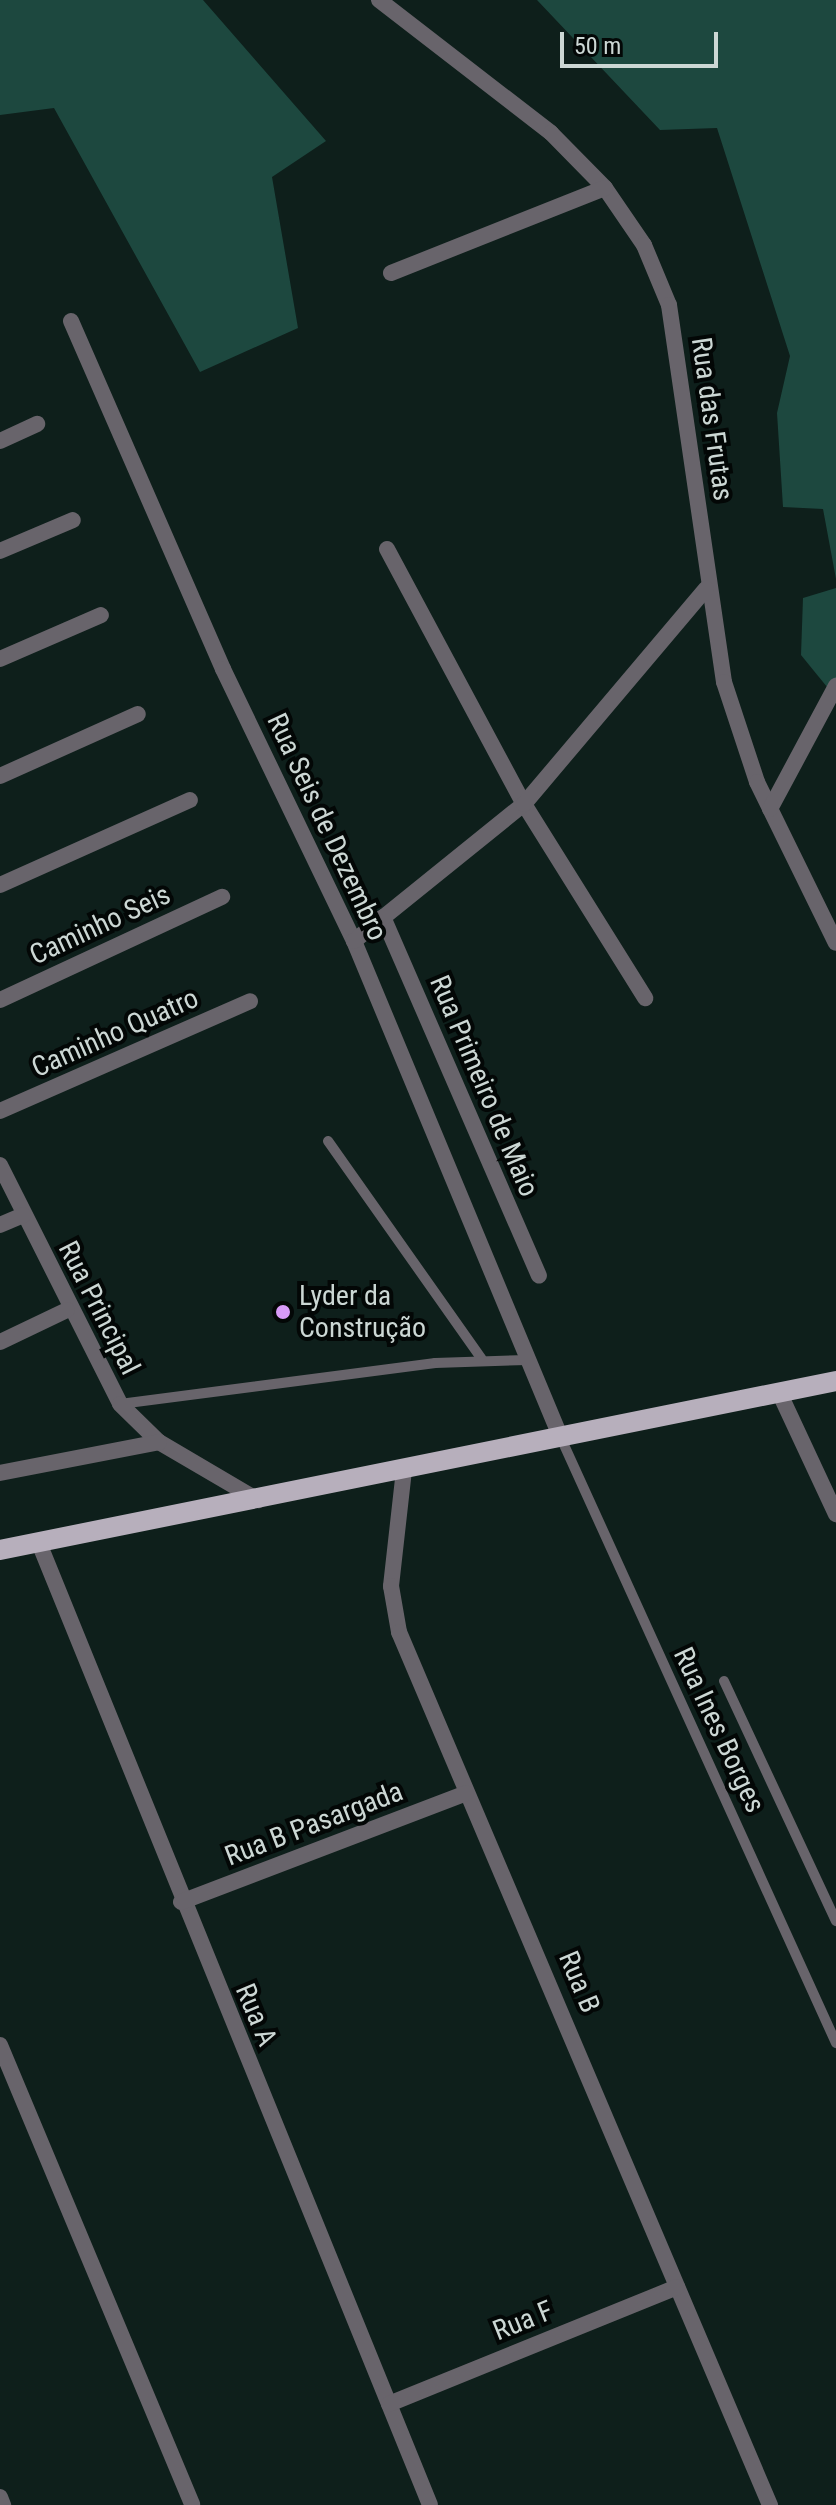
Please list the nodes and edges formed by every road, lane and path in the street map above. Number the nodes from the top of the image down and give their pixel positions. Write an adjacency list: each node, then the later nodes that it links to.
1 (379, 0): 2 (street, Rua das Frutas)
2 (605, 188): 3 (street); 10 (street, Rua das Frutas)
3 (391, 273)
4 (71, 321): 22 (street, Rua Seis de Dezembro)
5 (37, 424): 6 (street)
6 (0, 441)
7 (73, 520): 9 (street)
8 (387, 549): 17 (street)
9 (0, 551)
10 (706, 589): 17 (street); 18 (street, Rua das Frutas)
11 (101, 615): 12 (street)
12 (0, 659)
13 (836, 686): 18 (street)
14 (138, 714): 15 (street)
15 (0, 776)
16 (190, 800): 19 (street)
17 (524, 804): 21 (street); 24 (street)
18 (770, 809): 23 (street, Rua das Frutas)
19 (0, 885)
20 (222, 897): 25 (street, Caminho Seis)
21 (383, 917): 22 (street); 32 (street, Rua Primeiro de Maio)
22 (354, 941): 36 (street, Rua Seis de Dezembro)
23 (836, 943)
24 (645, 998)
25 (0, 1000)
26 (250, 1001): 27 (street, Caminho Quatro)
27 (0, 1111)
28 (328, 1141): 35 (lane)
29 (0, 1165): 30 (street, Rua Principal)
30 (23, 1215): 31 (street); 33 (street, Rua Principal)
31 (0, 1225)
32 (539, 1276)
33 (67, 1310): 34 (street); 39 (street, Rua Principal)
34 (0, 1342)
35 (481, 1358): 36 (lane); 39 (lane)
36 (527, 1360): 40 (street, Rua Seis de Dezembro)
37 (836, 1381): 38 (main road)
38 (779, 1392): 40 (main road); 45 (street)
39 (120, 1404): 41 (street, Rua Principal)
40 (560, 1436): 42 (main road); 52 (lane, Rua Ines Borges)
41 (159, 1442): 43 (street); 44 (street, Rua Principal)
42 (404, 1470): 44 (main road); 49 (street, Rua B)
43 (0, 1473)
44 (263, 1502): 46 (main road)
45 (836, 1514)
46 (39, 1543): 47 (main road); 50 (street, Rua A)
47 (0, 1550)
48 (724, 1681): 51 (lane)
49 (466, 1793): 50 (street, Rua B Pasargada); 54 (street, Rua B)
50 (181, 1902): 55 (street, Rua A)
51 (836, 1921)
52 (836, 2043)
53 (0, 2045): 58 (street)
54 (677, 2287): 55 (street, Rua F); 60 (street, Rua B)
55 (389, 2404): 59 (street, Rua A)
56 (0, 2497): 57 (street)
57 (3, 2505)
58 (192, 2505)
59 (430, 2505)
60 (770, 2505)

